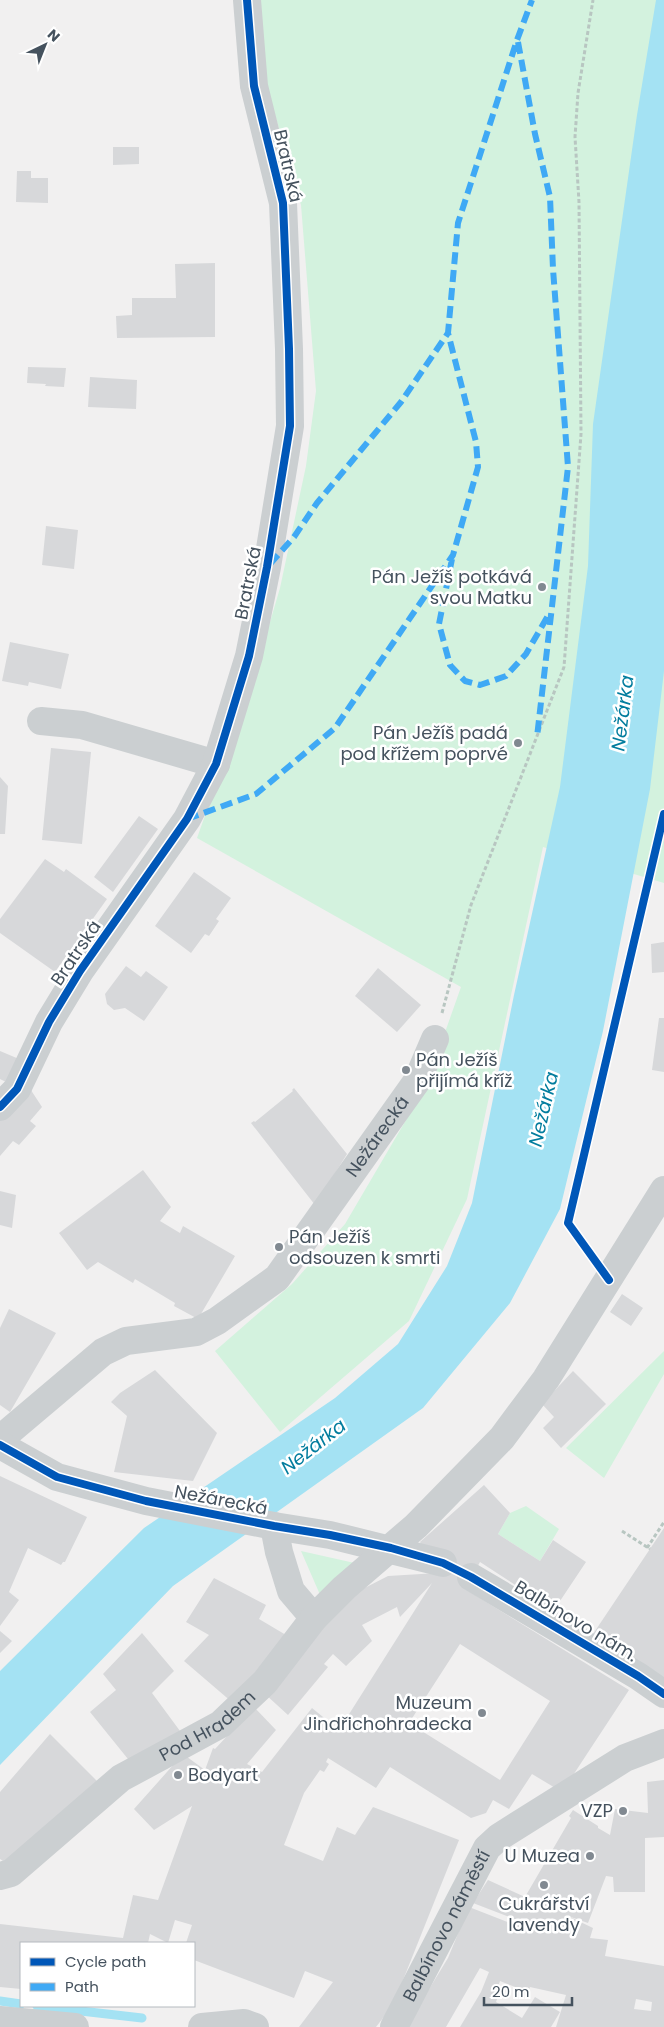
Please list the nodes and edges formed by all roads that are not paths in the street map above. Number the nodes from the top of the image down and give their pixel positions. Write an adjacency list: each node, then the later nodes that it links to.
1 (247, 0): 3 (street, Bratrská)
2 (41, 721): 3 (street)
3 (216, 764): 5 (street, Bratrská)
4 (436, 1039): 7 (street, Nežárecká)
5 (0, 1107)
6 (664, 1190): 10 (street)
7 (0, 1440)
8 (0, 1446): 9 (street, Nežárecká)
9 (274, 1526): 10 (street, Nežárecká); 13 (street)
10 (391, 1548): 11 (street, Nežárecká); 13 (street, Pod Hradem)
11 (444, 1563)
12 (471, 1577): 14 (street, Balbínovo nám.)
13 (314, 1618): 16 (street, Pod Hradem)
14 (664, 1694)
15 (664, 1743): 21 (street, Balbínovo náměstí)
16 (0, 1876)
17 (0, 2020): 19 (street)
18 (247, 2026): 20 (street)
19 (75, 2027)
20 (202, 2027)
21 (394, 2027)

